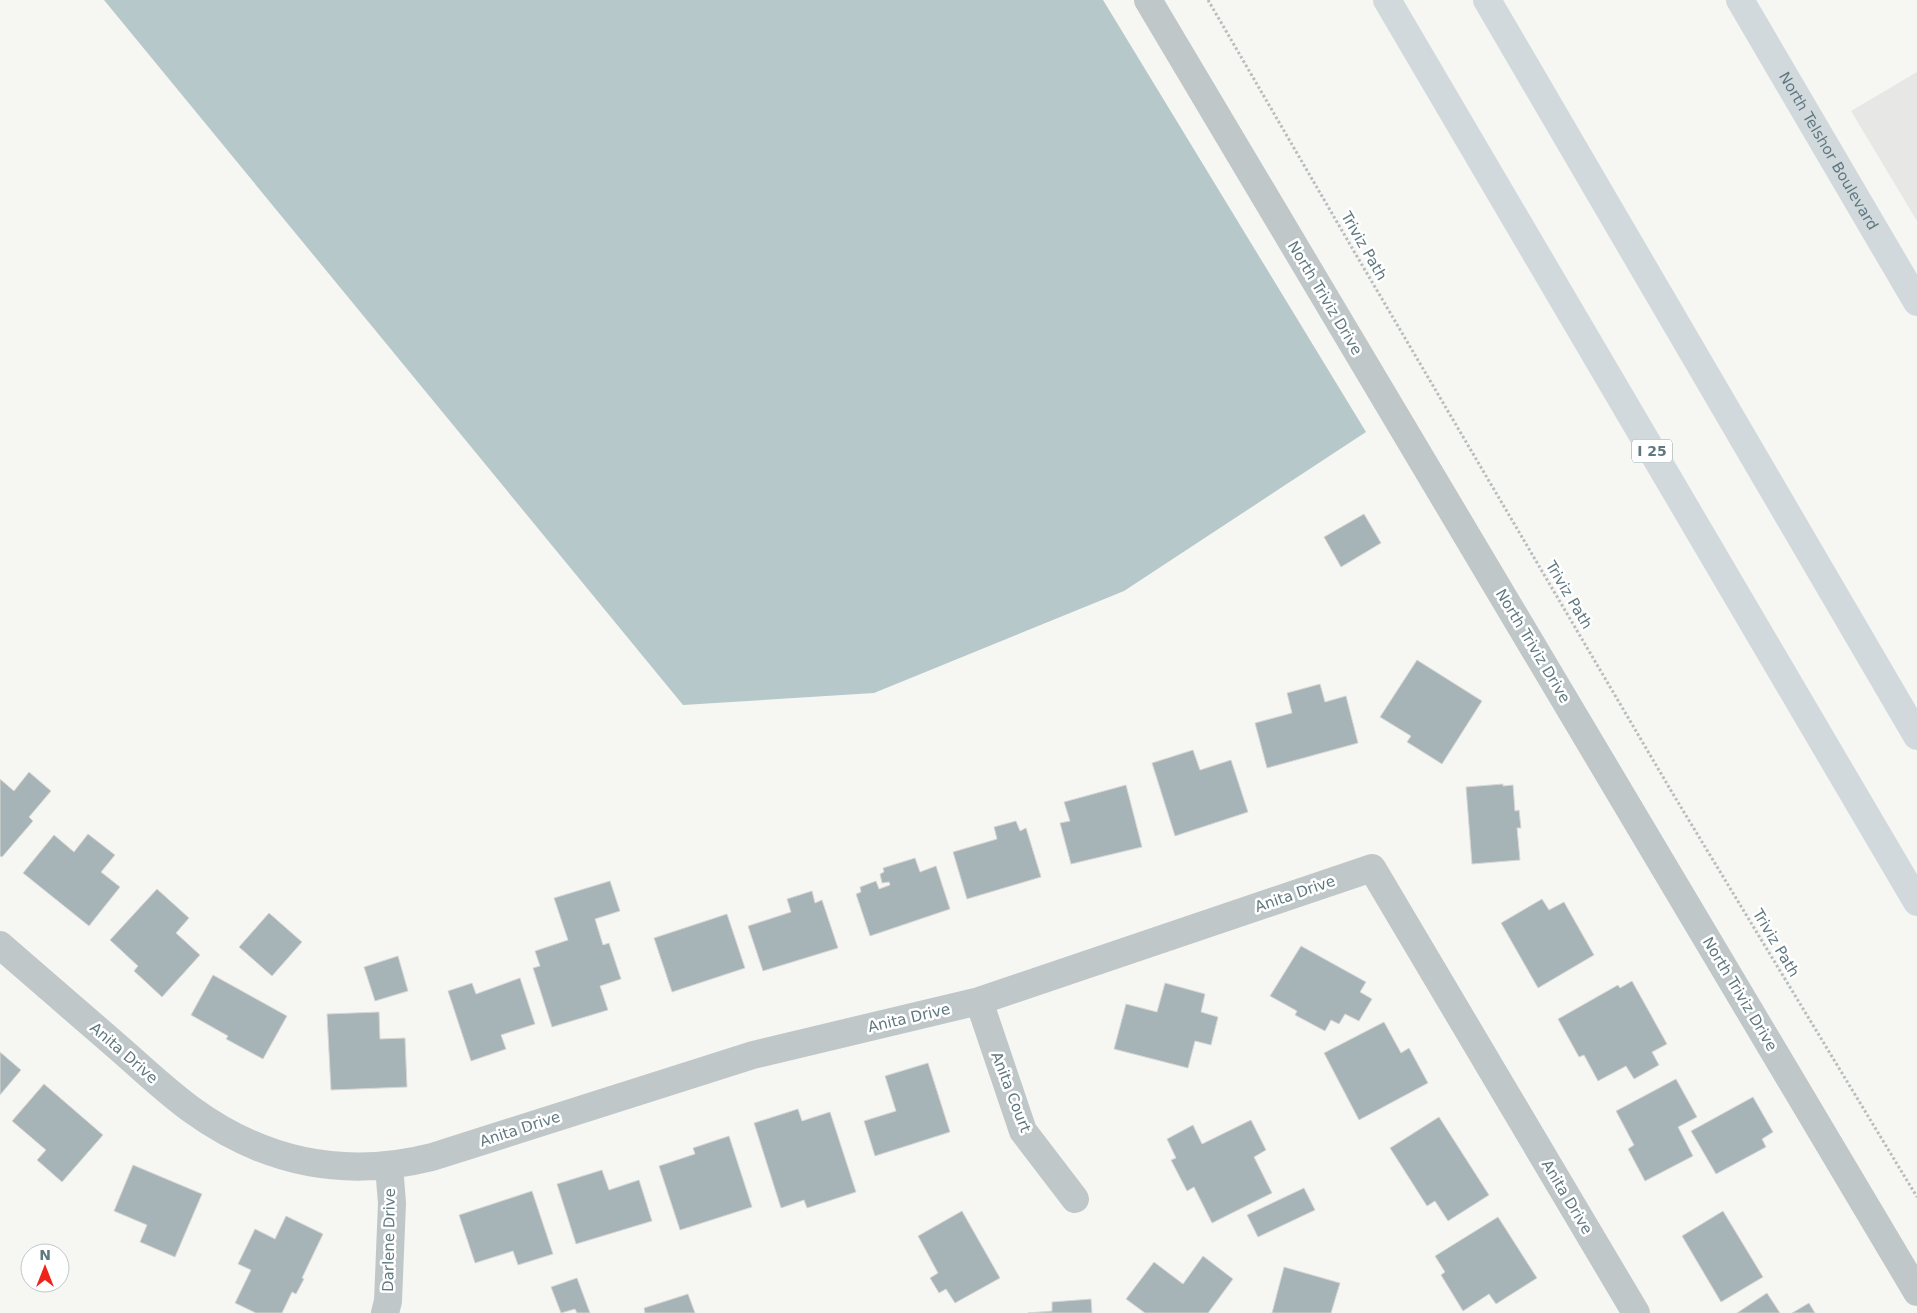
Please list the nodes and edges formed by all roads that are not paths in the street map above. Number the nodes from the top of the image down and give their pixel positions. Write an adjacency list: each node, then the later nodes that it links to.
1 (1148, 0): 12 (street, North Triviz Drive)
2 (1387, 0): 7 (main road, I 25)
3 (1487, 0): 6 (main road)
4 (1740, 0): 5 (main road, North Telshor Boulevard)
5 (1917, 302)
6 (1917, 736)
7 (1917, 902)
8 (0, 945): 10 (street, Anita Drive)
9 (979, 1001): 10 (street, Anita Drive); 11 (street, Anita Court); 14 (street, Anita Drive)
10 (389, 1166): 13 (street, Darlene Drive)
11 (1075, 1199)
12 (1917, 1292)
13 (385, 1313)
14 (1636, 1313)

